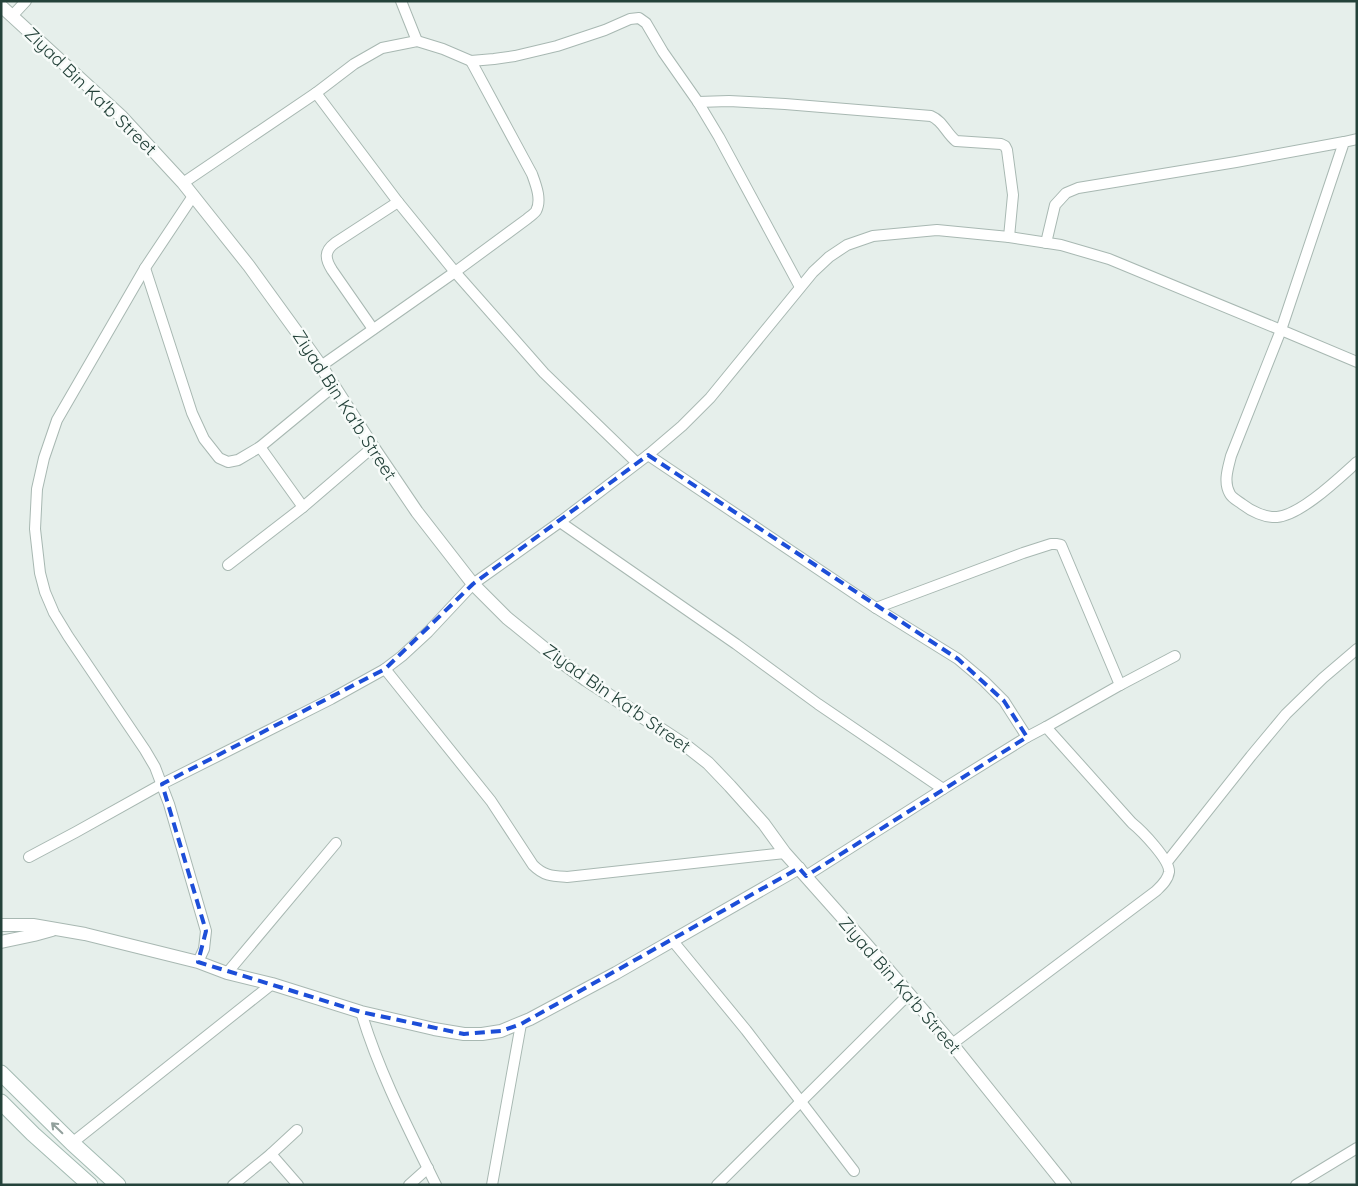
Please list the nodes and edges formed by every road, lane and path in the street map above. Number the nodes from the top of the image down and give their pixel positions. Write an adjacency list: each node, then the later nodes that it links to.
1 (26, 1): 4 (street)
2 (400, 1): 5 (street)
3 (1, 6): 4 (street, Ziyad Bin Ka'b Street)
4 (12, 16): 11 (street, Ziyad Bin Ka'b Street)
5 (417, 40): 6 (street); 7 (street)
6 (471, 61): 8 (street); 17 (street)
7 (316, 93): 11 (street); 13 (street)
8 (698, 102): 14 (street); 18 (street)
9 (1357, 140): 10 (street)
10 (1344, 142): 15 (street); 20 (street)
11 (183, 183): 12 (street, Ziyad Bin Ka'b Street)
12 (193, 196): 16 (street); 22 (street, Ziyad Bin Ka'b Street)
13 (398, 202): 17 (street); 19 (street)
14 (1009, 237): 15 (street); 18 (street)
15 (1046, 243): 20 (street)
16 (145, 268): 24 (street); 40 (street)
17 (455, 272): 19 (street); 28 (street)
18 (800, 287): 26 (street)
19 (373, 328): 22 (street)
20 (1280, 330): 21 (street); 27 (street)
21 (1357, 362)
22 (321, 366): 23 (street, Ziyad Bin Ka'b Street)
23 (334, 386): 24 (street); 25 (street, Ziyad Bin Ka'b Street)
24 (260, 447): 29 (street)
25 (373, 447): 29 (street); 32 (street, Ziyad Bin Ka'b Street)
26 (648, 455): 28 (street); 33 (street)
27 (1357, 462)
28 (637, 463): 30 (street)
29 (303, 507): 31 (street)
30 (560, 522): 32 (street); 41 (street)
31 (228, 565)
32 (473, 584): 36 (street); 43 (street, Ziyad Bin Ka'b Street)
33 (876, 608): 37 (street); 39 (street)
34 (1357, 649): 45 (street)
35 (1175, 656): 37 (street)
36 (385, 669): 40 (street); 43 (street)
37 (1120, 685): 38 (street)
38 (1046, 727): 39 (street); 45 (street)
39 (1026, 737): 41 (street)
40 (162, 784): 44 (street); 51 (street)
41 (943, 788): 46 (street)
42 (336, 843): 52 (street)
43 (785, 853): 46 (street, Ziyad Bin Ka'b Street)
44 (29, 857)
45 (1167, 862): 57 (street)
46 (802, 872): 49 (street); 54 (street, Ziyad Bin Ka'b Street)
47 (1, 925): 48 (street)
48 (55, 929): 50 (street); 51 (street)
49 (672, 940): 56 (street); 59 (street)
50 (1, 942)
51 (198, 962): 52 (street)
52 (227, 973): 53 (street)
53 (272, 984): 55 (street); 62 (street)
54 (909, 994): 57 (street, Ziyad Bin Ka'b Street); 59 (street)
55 (361, 1012): 56 (street); 65 (street)
56 (521, 1024): 73 (street)
57 (952, 1044): 75 (street, Ziyad Bin Ka'b Street)
58 (1, 1073): 62 (main road, one-way to 58)
59 (801, 1101): 66 (street); 74 (street)
60 (1, 1102): 67 (main road)
61 (297, 1130): 64 (street)
62 (72, 1143): 68 (main road)
63 (1357, 1148): 76 (street)
64 (271, 1154): 69 (street); 70 (street)
65 (428, 1168): 71 (street); 72 (street)
66 (854, 1171)
67 (90, 1185)
68 (118, 1185)
69 (233, 1185)
70 (298, 1185)
71 (409, 1185)
72 (436, 1185)
73 (492, 1185)
74 (717, 1185)
75 (1065, 1185)
76 (1296, 1185)

